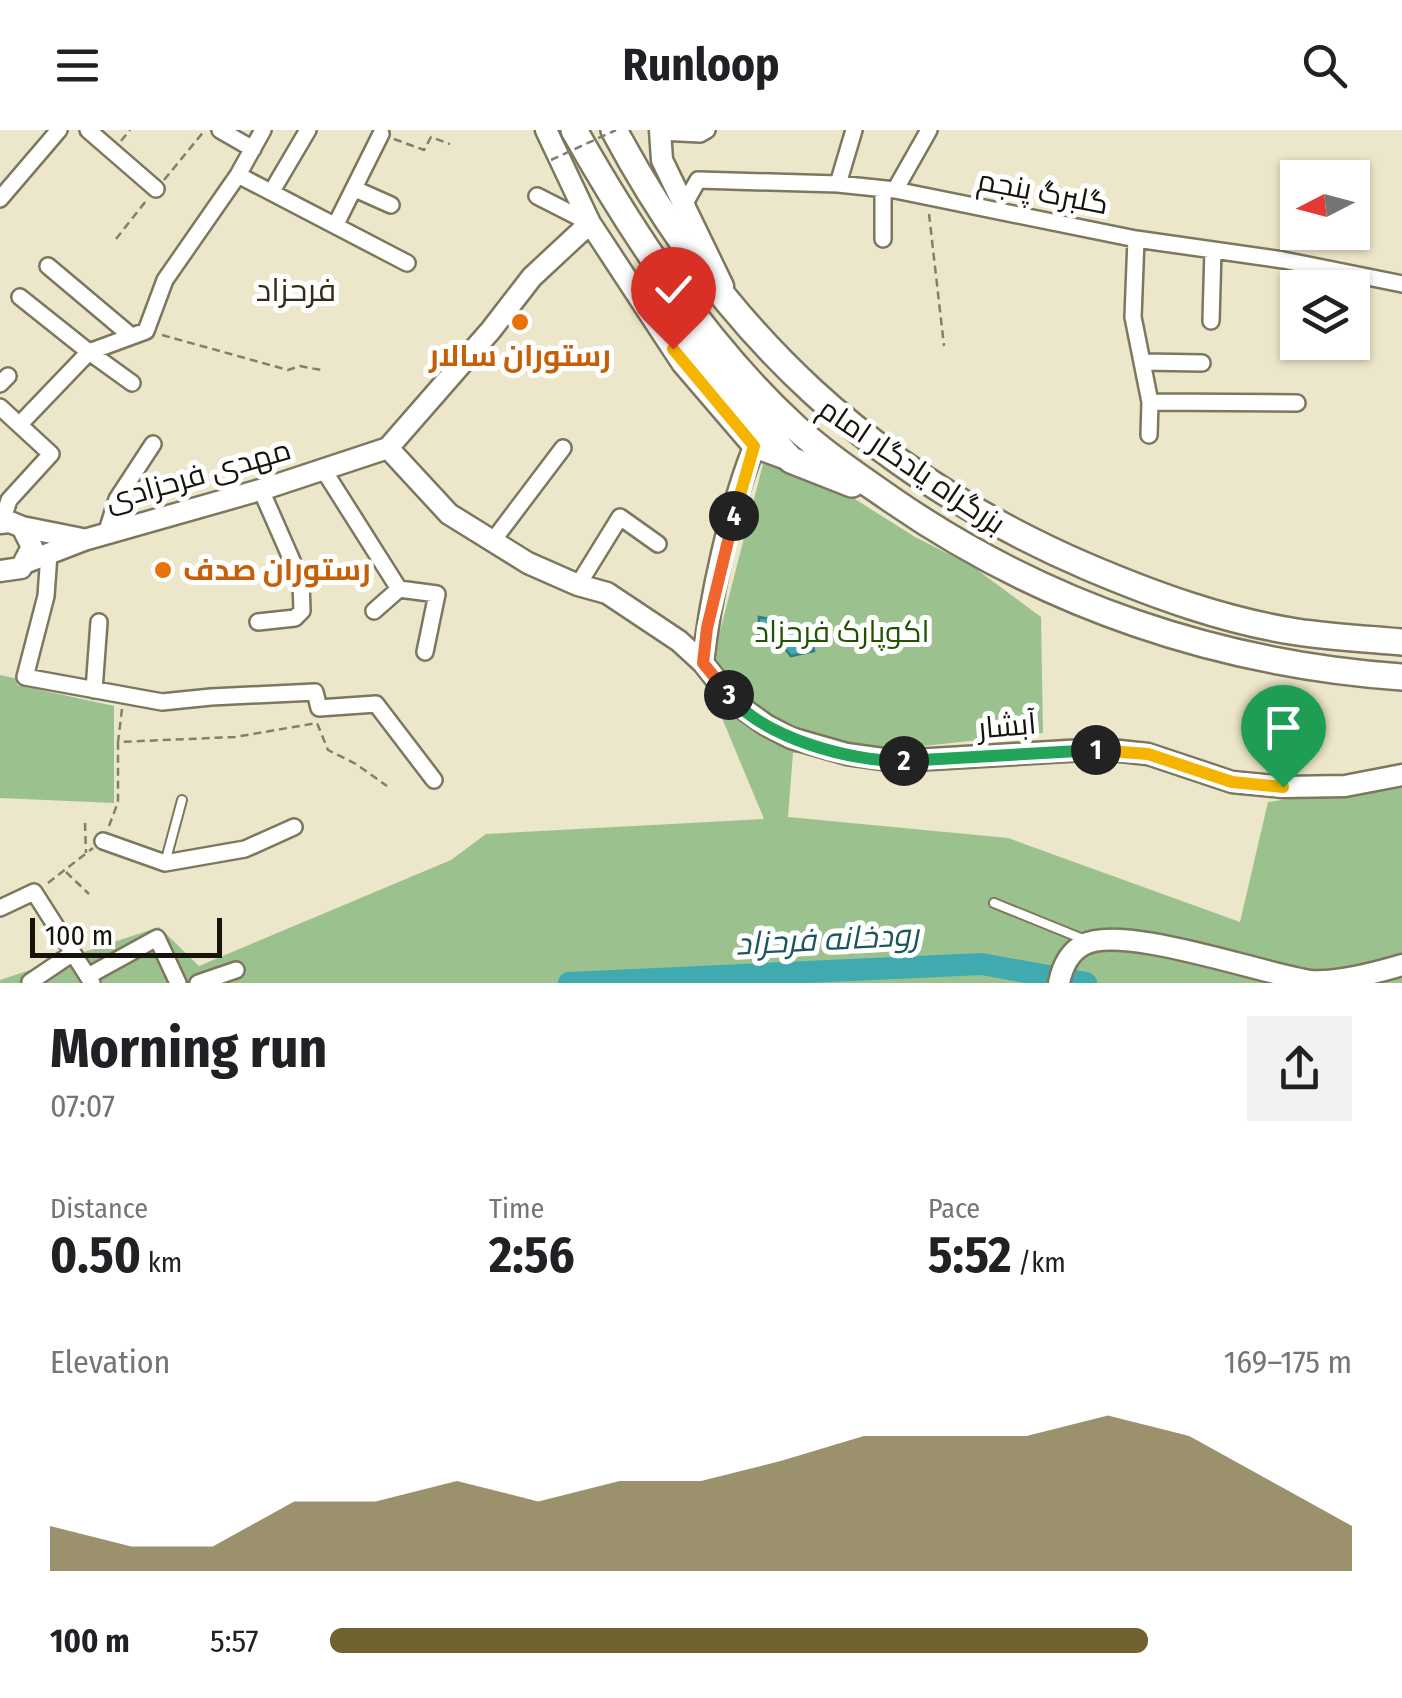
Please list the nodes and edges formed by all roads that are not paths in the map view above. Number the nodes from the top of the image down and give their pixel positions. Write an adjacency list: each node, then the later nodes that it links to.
1 (59, 130): 22 (street)
2 (88, 130): 17 (street)
3 (220, 130): 14 (street)
4 (263, 130): 14 (street)
5 (308, 130): 20 (street)
6 (546, 130): 25 (street)
7 (574, 130): 27 (highway, بزرگراه یادگار امام)
8 (615, 130): 35 (highway, بزرگراه یادگار امام)
9 (707, 130): 12 (street)
10 (854, 130): 16 (street)
11 (929, 130): 19 (street)
12 (660, 131): 23 (street)
13 (380, 134): 18 (street)
14 (253, 149): 15 (street)
15 (238, 175): 20 (street); 37 (street)
16 (838, 184): 19 (street, گلبرگ پنجم); 23 (street, گلبرگ پنجم)
17 (156, 189)
18 (355, 189): 24 (street); 26 (street)
19 (889, 190): 28 (street); 29 (street, گلبرگ پنجم)
20 (272, 192): 26 (street)
21 (537, 196): 25 (street)
22 (0, 200)
23 (684, 204): 35 (street)
24 (391, 205)
25 (590, 223): 48 (street); 49 (street)
26 (336, 224): 31 (street)
27 (634, 232): 51 (highway); 54 (highway, بزرگراه یادگار امام)
28 (884, 239)
29 (1136, 239): 30 (street, گلبرگ پنجم); 39 (street)
30 (1212, 250): 33 (street, گلبرگ پنجم); 36 (street)
31 (407, 263)
32 (48, 266): 37 (street)
33 (1402, 284)
34 (20, 296): 38 (street)
35 (730, 302): 68 (highway, بزرگراه یادگار امام)
36 (1211, 321)
37 (138, 333): 38 (street)
38 (89, 352): 41 (street); 45 (street)
39 (1143, 362): 40 (street); 42 (street)
40 (1202, 363)
41 (132, 383)
42 (1150, 402): 43 (street); 46 (street)
43 (1297, 403)
44 (0, 406): 45 (street)
45 (20, 424): 55 (street)
46 (1149, 436)
47 (154, 444): 56 (street)
48 (754, 446): 51 (street); 70 (street)
49 (388, 448): 52 (street, مهدی فرحزادی); 58 (street, آبشار)
50 (564, 448): 58 (street)
51 (790, 460): 54 (highway)
52 (322, 470): 53 (street, مهدی فرحزادی); 64 (street)
53 (261, 490): 56 (street, مهدی فرحزادی); 67 (street)
54 (889, 498): 71 (highway, بزرگراه یادگار امام)
55 (8, 524): 57 (street); 61 (street)
56 (106, 534): 57 (street, مهدی فرحزادی)
57 (84, 540): 60 (street, مهدی فرحزادی)
58 (492, 542): 63 (street, آبشار)
59 (658, 544): 63 (street)
60 (49, 554): 61 (street, مهدی فرحزادی); 72 (street)
61 (27, 562): 62 (street, مهدی فرحزادی)
62 (0, 571)
63 (578, 584): 70 (street, آبشار)
64 (399, 589): 65 (street); 69 (street)
65 (374, 611)
66 (100, 622): 72 (street)
67 (258, 622)
68 (1402, 642)
69 (425, 652)
70 (703, 663): 73 (street, آبشار)
71 (1402, 677)
72 (94, 690): 74 (street)
73 (1402, 774)
74 (434, 780)
75 (182, 800): 78 (lane)
76 (294, 826): 78 (street)
77 (103, 841): 78 (street)
78 (165, 863)
79 (994, 903): 81 (lane)
80 (0, 908): 82 (street)
81 (1092, 942): 83 (street); 85 (street)
82 (73, 952): 86 (street); 87 (street)
83 (1402, 966)
84 (236, 970): 90 (street)
85 (1061, 974)
86 (88, 977): 88 (street); 89 (street)
87 (30, 982)
88 (68, 983)
89 (178, 983)
90 (198, 983)

